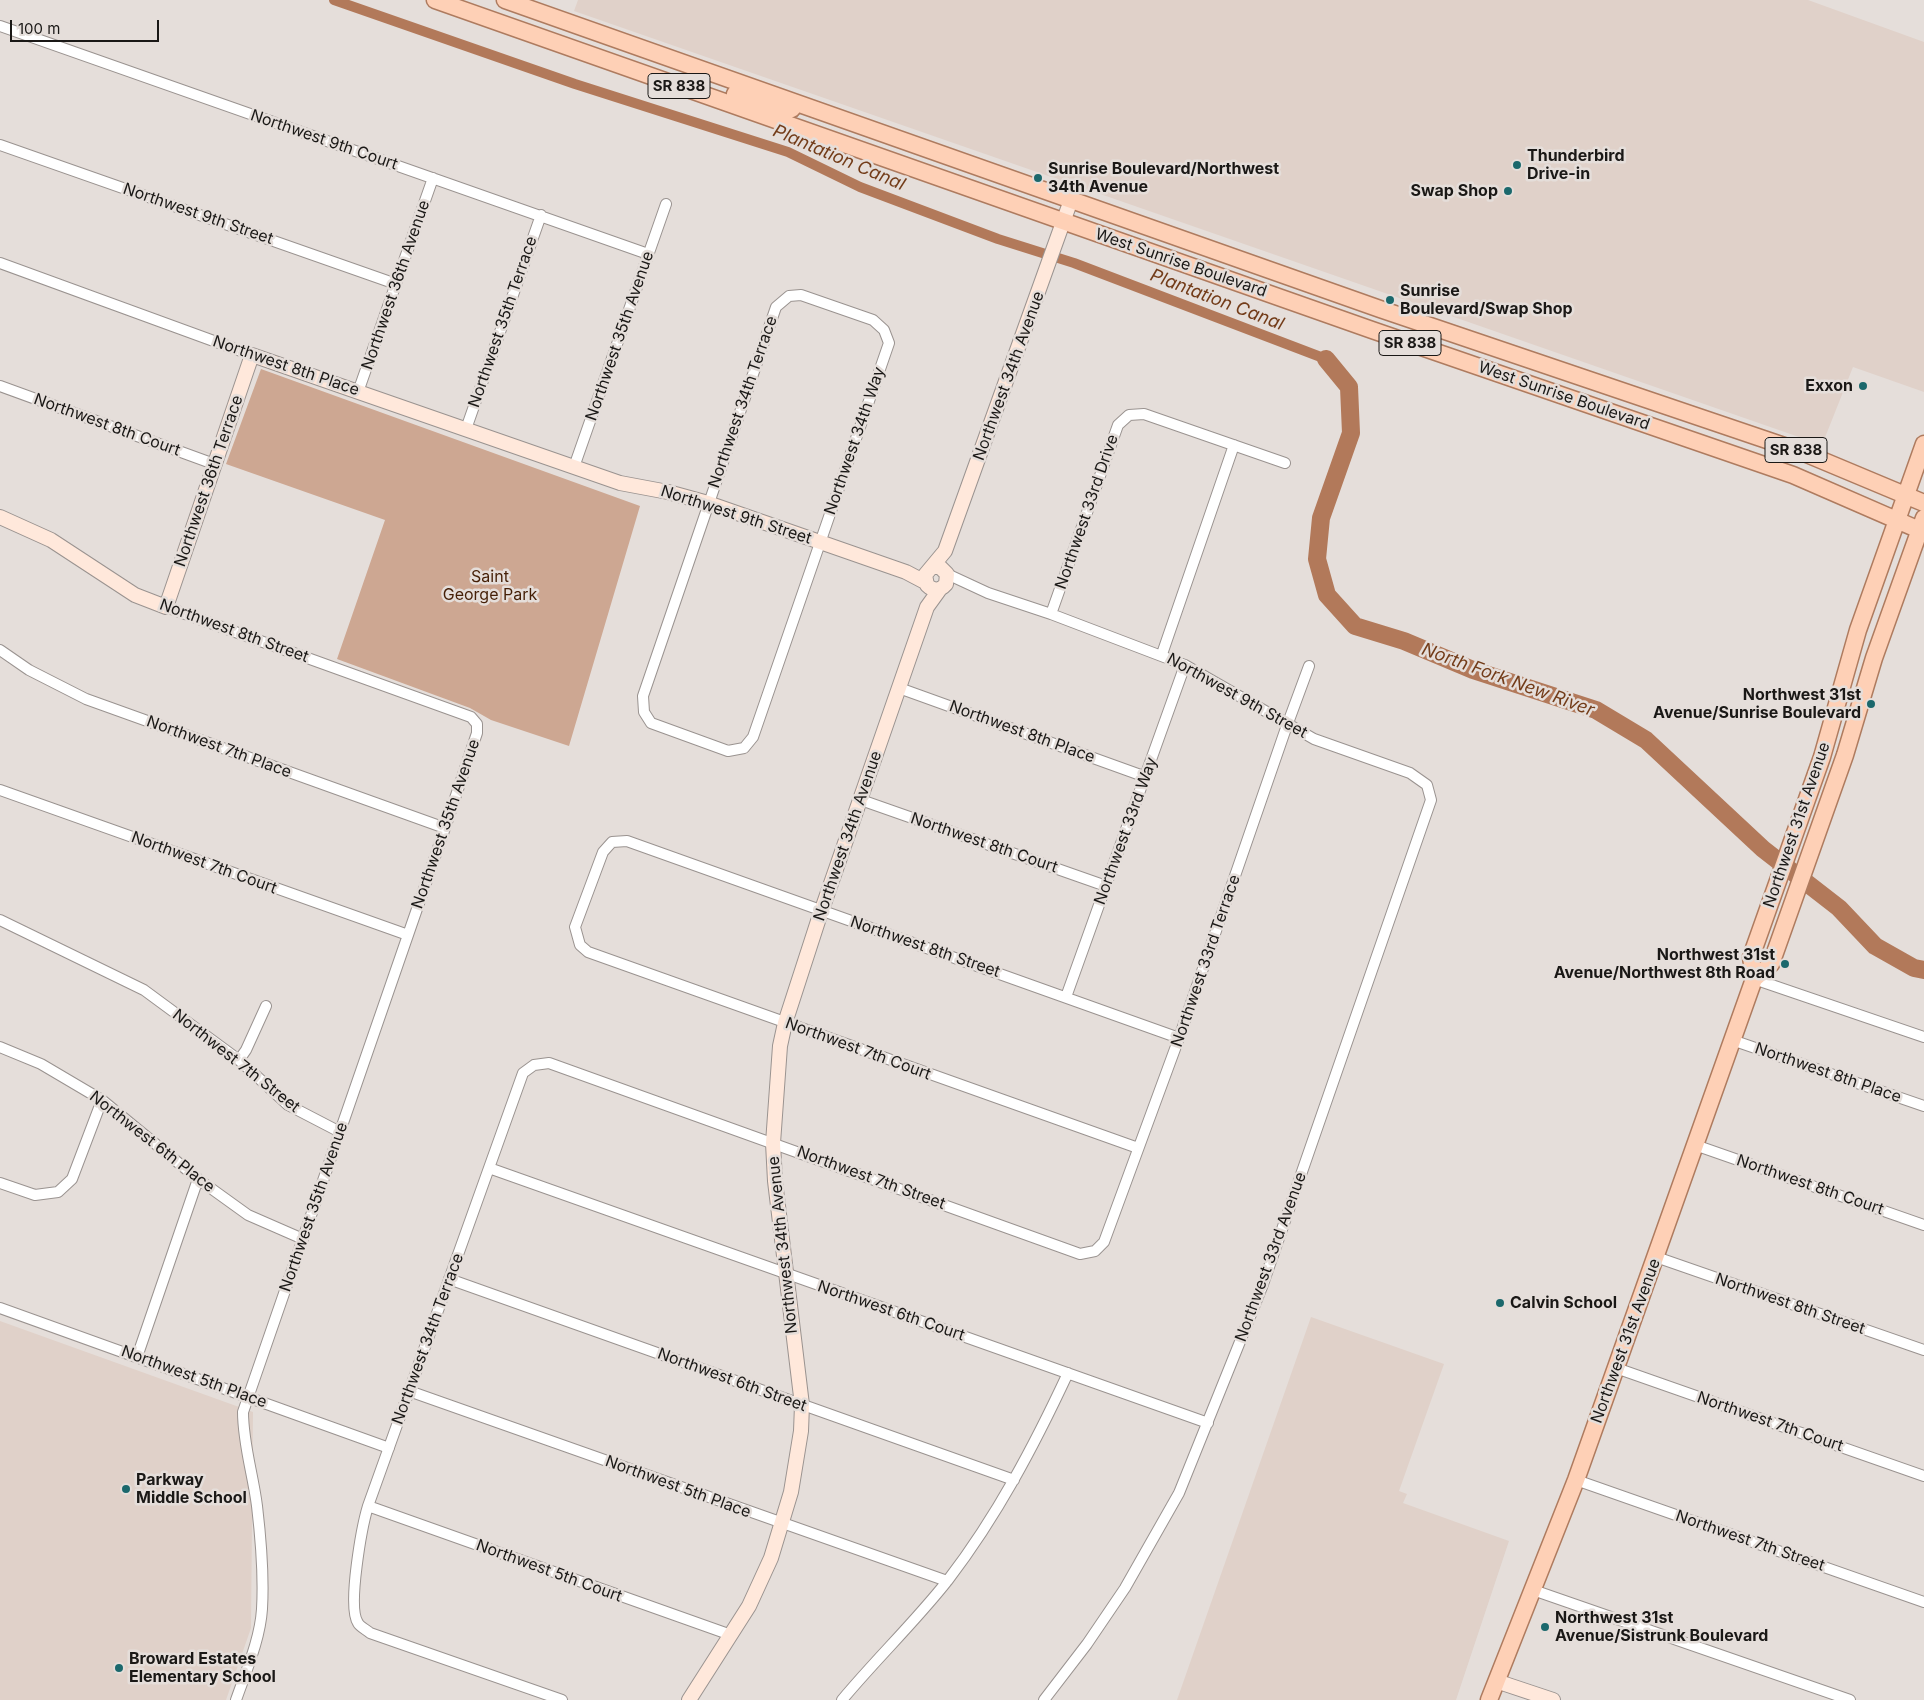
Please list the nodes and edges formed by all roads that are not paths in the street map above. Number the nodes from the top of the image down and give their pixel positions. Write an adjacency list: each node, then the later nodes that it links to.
1 (435, 0): 4 (main road, West Sunrise Boulevard / SR 838)
2 (505, 0): 5 (main road, West Sunrise Boulevard / SR 838)
3 (0, 26): 7 (street, Northwest 9th Court)
4 (633, 70): 5 (main road); 11 (main road, West Sunrise Boulevard / SR 838)
5 (801, 105): 8 (main road, West Sunrise Boulevard / SR 838)
6 (0, 145): 14 (street, Northwest 9th Street)
7 (433, 178): 10 (street, Northwest 9th Court); 14 (street, Northwest 36th Avenue)
8 (1071, 200): 11 (street, Northwest 34th Avenue); 25 (main road, West Sunrise Boulevard / SR 838)
9 (666, 204): 12 (street, Northwest 35th Avenue)
10 (541, 215): 12 (street, Northwest 9th Court); 19 (street, Northwest 35th Terrace)
11 (1064, 222): 29 (main road, West Sunrise Boulevard / SR 838); 32 (street, Northwest 34th Avenue)
12 (648, 254): 24 (street, Northwest 35th Avenue)
13 (0, 263): 16 (street, Northwest 8th Place)
14 (396, 284): 18 (street, Northwest 36th Avenue)
15 (788, 296): 26 (street, Northwest 34th Terrace); 31 (street, Northwest 34th Way)
16 (252, 355): 18 (street, Northwest 8th Place); 23 (street, Northwest 36th Terrace)
17 (0, 386): 23 (street, Northwest 8th Court)
18 (358, 392): 19 (street, Northwest 8th Place)
19 (466, 429): 24 (street, Northwest 8th Place)
20 (1924, 444): 25 (main road, Northwest 31st Avenue)
21 (1234, 445): 22 (street); 34 (street, Northwest 33rd Drive); 36 (street)
22 (1285, 463)
23 (214, 464): 33 (street, Northwest 36th Terrace)
24 (574, 467): 26 (street, Northwest 9th Street)
25 (1906, 495): 27 (main road, West Sunrise Boulevard / SR 838); 29 (main road, Northwest 31st Avenue)
26 (708, 503): 31 (street, Northwest 9th Street); 42 (street, Northwest 34th Terrace)
27 (1924, 503)
28 (0, 517): 33 (street, Northwest 8th Street)
29 (1896, 521): 30 (main road, West Sunrise Boulevard / SR 838); 43 (main road, Northwest 31st Avenue)
30 (1923, 527): 47 (main road, Northwest 31st Avenue)
31 (821, 542): 32 (street, Northwest 9th Street); 42 (street, Northwest 34th Way)
32 (936, 578): 34 (street, Northwest 9th Street); 39 (street, Northwest 34th Avenue)
33 (166, 607): 40 (street, Northwest 8th Street)
34 (1052, 614): 36 (street, Northwest 9th Street)
35 (0, 650): 49 (street, Northwest 7th Place)
36 (1162, 654): 37 (street, Northwest 9th Street)
37 (1184, 665): 41 (street, Northwest 9th Street); 44 (street, Northwest 33rd Way)
38 (1309, 666): 41 (street, Northwest 33rd Terrace)
39 (899, 688): 44 (street, Northwest 8th Place); 48 (street, Northwest 34th Avenue)
40 (477, 724): 49 (street, Northwest 35th Avenue)
41 (1287, 725): 45 (street, Northwest 9th Street); 59 (street, Northwest 33rd Terrace)
42 (744, 748)
43 (1822, 756): 47 (main road); 55 (main road, Northwest 31st Avenue)
44 (1146, 777): 50 (street, Northwest 33rd Way)
45 (1427, 785): 88 (street, Northwest 33rd Avenue)
46 (0, 790): 53 (street, Northwest 7th Court)
47 (1832, 792): 55 (main road, Northwest 31st Avenue)
48 (861, 800): 50 (street, Northwest 8th Court); 51 (street, Northwest 34th Avenue)
49 (445, 828): 53 (street, Northwest 35th Avenue)
50 (1106, 886): 56 (street, Northwest 33rd Way)
51 (821, 910): 54 (street, Northwest 8th Street); 56 (street, Northwest 8th Street); 58 (street, Northwest 34th Avenue)
52 (0, 920): 63 (street, Northwest 7th Street)
53 (408, 935): 67 (street, Northwest 35th Avenue)
54 (580, 945): 58 (street, Northwest 7th Court)
55 (1754, 979): 60 (street); 61 (main road, Northwest 31st Avenue)
56 (1066, 997): 59 (street, Northwest 8th Street)
57 (266, 1006): 63 (street)
58 (785, 1023): 68 (street, Northwest 34th Avenue); 70 (street, Northwest 7th Court)
59 (1179, 1038): 70 (street, Northwest 33rd Terrace)
60 (1924, 1038)
61 (1732, 1040): 66 (street, Northwest 8th Place); 69 (main road, Northwest 31st Avenue)
62 (0, 1047): 65 (street, Northwest 6th Place)
63 (239, 1060): 67 (street, Northwest 7th Street)
64 (534, 1065): 68 (street, Northwest 7th Street); 71 (street, Northwest 34th Terrace)
65 (102, 1100): 72 (street, Northwest 6th Place); 73 (street)
66 (1924, 1106)
67 (340, 1132): 75 (street, Northwest 35th Avenue)
68 (773, 1143): 76 (street, Northwest 7th Street); 78 (street, Northwest 34th Avenue)
69 (1695, 1145): 74 (street, Northwest 8th Court); 77 (main road, Northwest 31st Avenue)
70 (1138, 1148): 76 (street, Northwest 33rd Terrace)
71 (489, 1168): 78 (street, Northwest 6th Court); 79 (street, Northwest 34th Terrace)
72 (198, 1179): 75 (street, Northwest 6th Place); 82 (street)
73 (0, 1183)
74 (1924, 1225)
75 (303, 1239): 86 (street, Northwest 35th Avenue)
76 (1095, 1251)
77 (1656, 1257): 81 (street, Northwest 8th Street); 83 (main road, Northwest 31st Avenue)
78 (785, 1274): 84 (street, Northwest 6th Court); 87 (street, Northwest 34th Avenue)
79 (449, 1279): 85 (street, Northwest 34th Terrace); 87 (street, Northwest 6th Street)
80 (0, 1308): 82 (street, Northwest 5th Place)
81 (1924, 1350)
82 (137, 1357): 86 (street, Northwest 5th Place)
83 (1616, 1368): 90 (street, Northwest 7th Court); 92 (main road, Northwest 31st Avenue)
84 (1068, 1373): 88 (street, Northwest 6th Court); 91 (street)
85 (408, 1391): 89 (street, Northwest 34th Terrace); 94 (street, Northwest 5th Place)
86 (248, 1396): 89 (street, Northwest 5th Place); 100 (street, Northwest 35th Avenue)
87 (802, 1405): 91 (street, Northwest 6th Street); 94 (street, Northwest 34th Avenue)
88 (1208, 1424): 104 (street, Northwest 33rd Avenue)
89 (388, 1448): 93 (street, Northwest 34th Terrace)
90 (1924, 1476)
91 (1014, 1480): 95 (street)
92 (1576, 1480): 96 (main road, Northwest 31st Avenue); 97 (street, Northwest 7th Street)
93 (368, 1506): 98 (street, Northwest 5th Court); 101 (street, Northwest 34th Terrace)
94 (783, 1524): 95 (street, Northwest 5th Place); 98 (street, Northwest 34th Avenue)
95 (947, 1581): 103 (street)
96 (1533, 1590): 99 (main road, Northwest 31st Avenue); 107 (street)
97 (1924, 1602)
98 (731, 1635): 102 (street, Northwest 34th Avenue)
99 (1496, 1681): 105 (main road, Northwest 31st Avenue); 106 (street)
100 (236, 1700)
101 (562, 1700)
102 (689, 1700)
103 (842, 1700)
104 (1044, 1700)
105 (1490, 1700)
106 (1553, 1700)
107 (1850, 1700)

